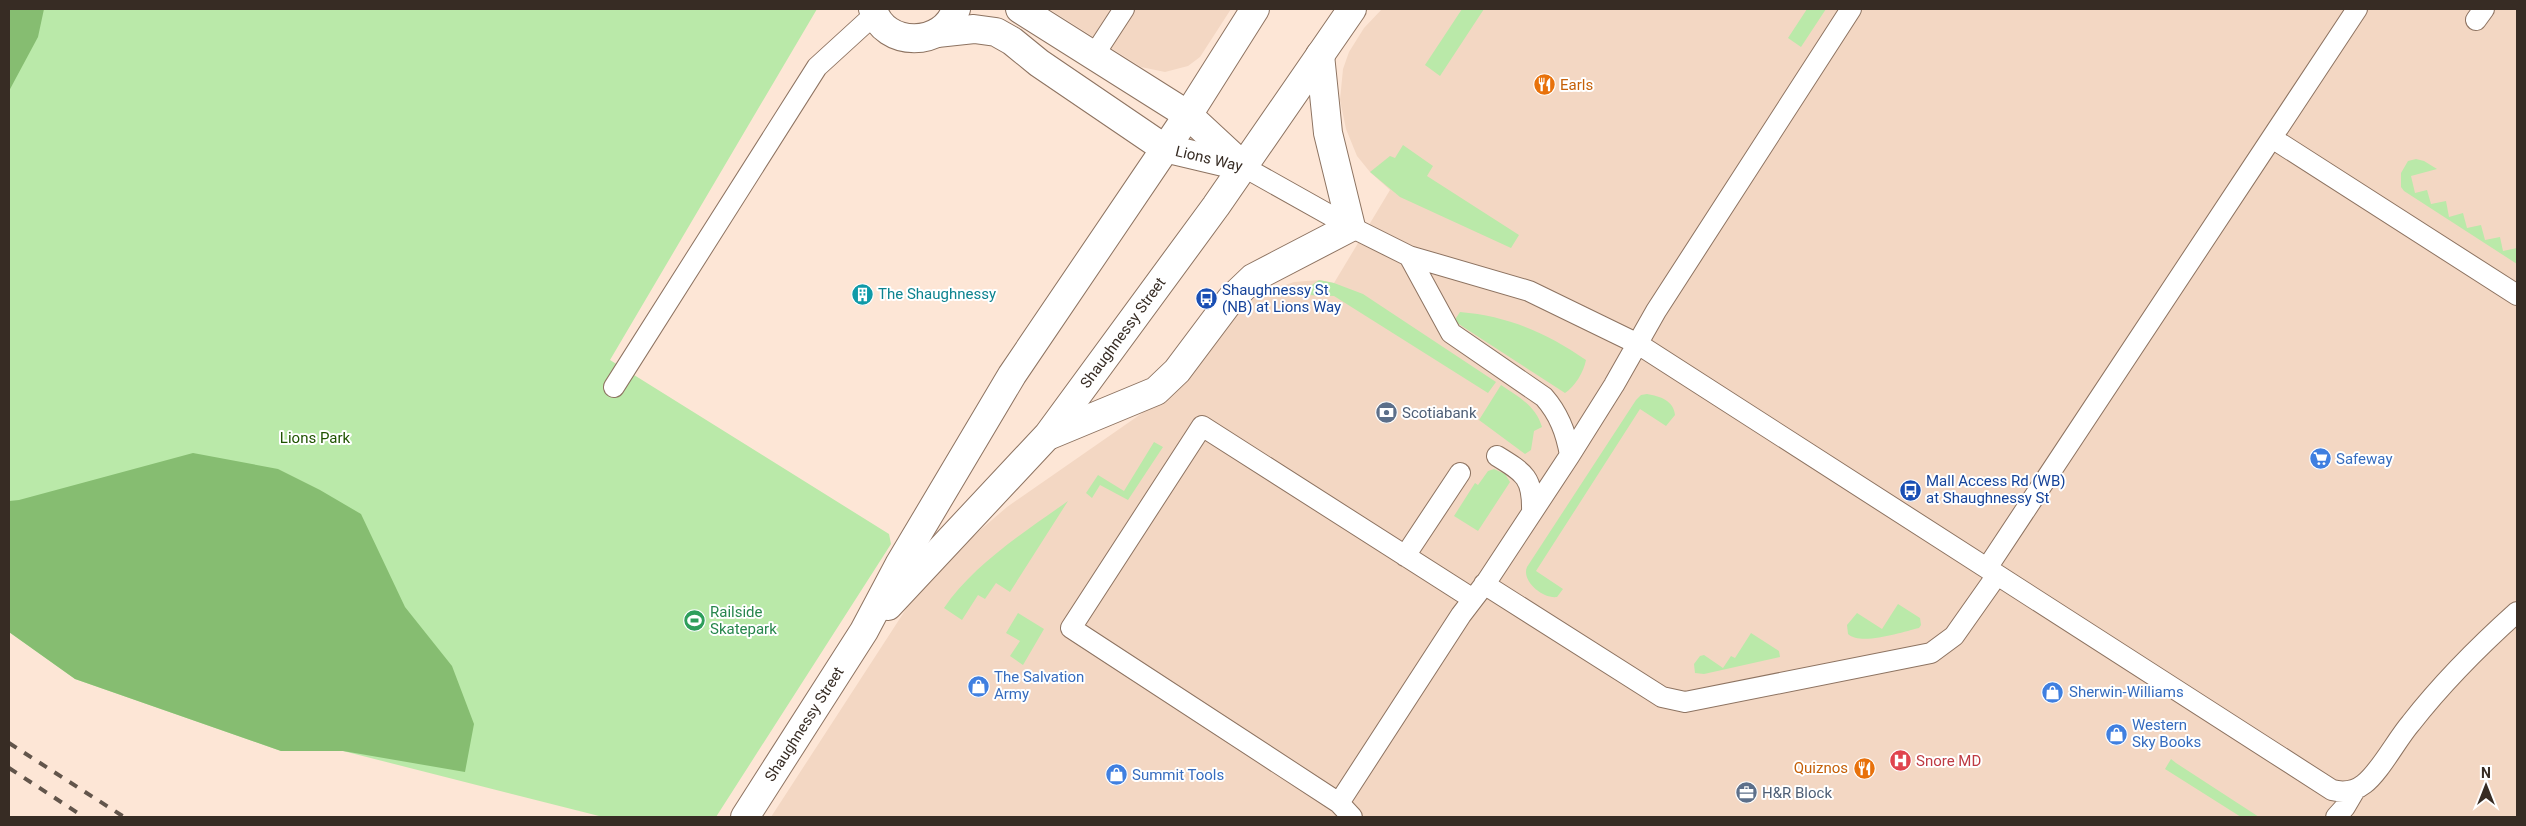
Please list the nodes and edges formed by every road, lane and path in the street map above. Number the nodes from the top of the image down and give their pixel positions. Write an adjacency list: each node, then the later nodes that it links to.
1 (956, 9): 9 (main road)
2 (1020, 9): 10 (main road, Lions Way)
3 (1124, 9): 10 (lane)
4 (1256, 9): 12 (main road, Shaughnessy Street)
5 (1352, 9): 11 (main road, Shaughnessy Street)
6 (1851, 9): 19 (lane)
7 (2357, 9): 13 (lane)
8 (874, 11): 9 (main road, Lions Way); 20 (lane)
9 (937, 33): 14 (main road, Lions Way)
10 (1094, 56): 12 (main road, Lions Way)
11 (1320, 56): 15 (main road, Shaughnessy Street); 16 (main road)
12 (1188, 115): 14 (main road, Shaughnessy Street); 15 (main road, Lions Way)
13 (2272, 138): 18 (lane); 27 (lane)
14 (1164, 148): 15 (main road, Lions Way); 30 (main road, Shaughnessy Street)
15 (1244, 167): 16 (lane); 21 (main road, Shaughnessy Street)
16 (1350, 227): 17 (lane); 21 (main road)
17 (1408, 256): 19 (lane); 22 (lane)
18 (2517, 295)
19 (1638, 344): 22 (lane); 27 (lane)
20 (614, 387)
21 (1048, 436): 30 (main road, Shaughnessy Street)
22 (1570, 454): 25 (lane)
23 (1497, 456): 25 (lane)
24 (1460, 473): 26 (lane)
25 (1532, 512): 28 (lane)
26 (1405, 556): 28 (lane); 32 (lane)
27 (1992, 572): 28 (lane); 31 (lane)
28 (1479, 592): 32 (lane)
29 (2517, 612): 31 (lane)
30 (864, 631): 33 (main road, Shaughnessy Street)
31 (2355, 790): 34 (lane)
32 (1346, 810)
33 (744, 817)
34 (2336, 817)

